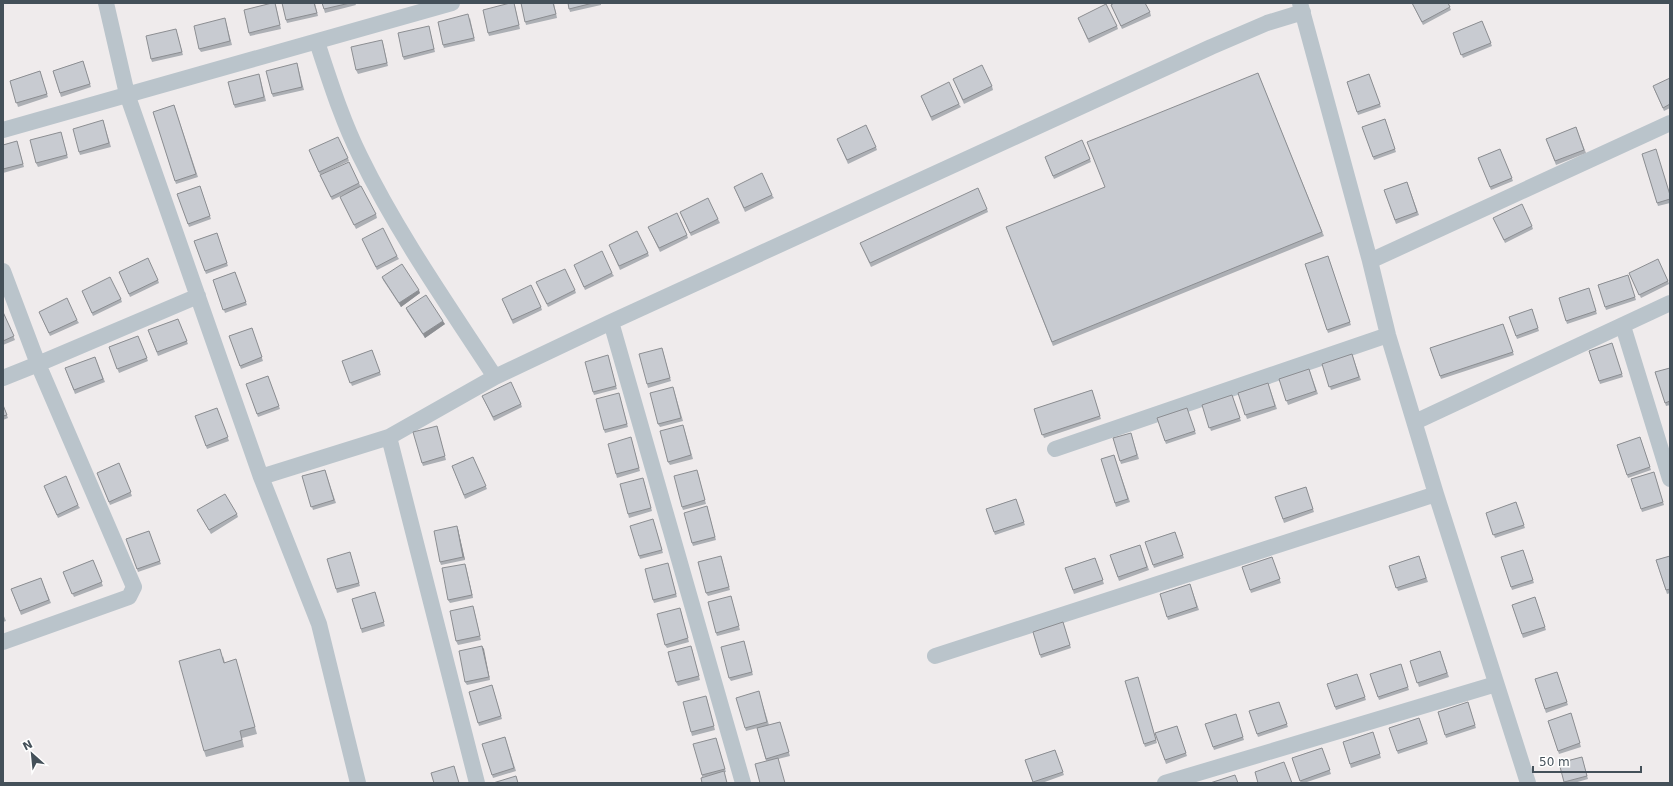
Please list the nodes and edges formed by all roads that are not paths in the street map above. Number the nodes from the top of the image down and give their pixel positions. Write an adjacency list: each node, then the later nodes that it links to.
1 (106, 3): 5 (street)
2 (452, 3): 4 (street)
3 (1301, 7): 8 (street); 12 (street)
4 (317, 42): 5 (street); 16 (street)
5 (127, 94): 7 (street); 10 (street)
6 (1670, 124): 8 (street)
7 (3, 130)
8 (1370, 261): 14 (street)
9 (3, 271): 15 (street)
10 (198, 296): 15 (street); 21 (street)
11 (1670, 304): 13 (street)
12 (611, 322): 16 (street); 29 (street)
13 (1623, 326): 18 (street); 22 (street)
14 (1388, 335): 18 (street); 20 (street)
15 (38, 364): 17 (street); 24 (street)
16 (495, 377): 19 (street)
17 (3, 378)
18 (1415, 422): 23 (street)
19 (389, 437): 21 (street); 28 (street)
20 (1055, 449)
21 (261, 477): 27 (street)
22 (1670, 479)
23 (1436, 494): 25 (street); 26 (street)
24 (3, 642)
25 (935, 656)
26 (1496, 684): 30 (street); 31 (street)
27 (358, 783)
28 (477, 783)
29 (743, 783)
30 (1165, 783)
31 (1528, 783)

